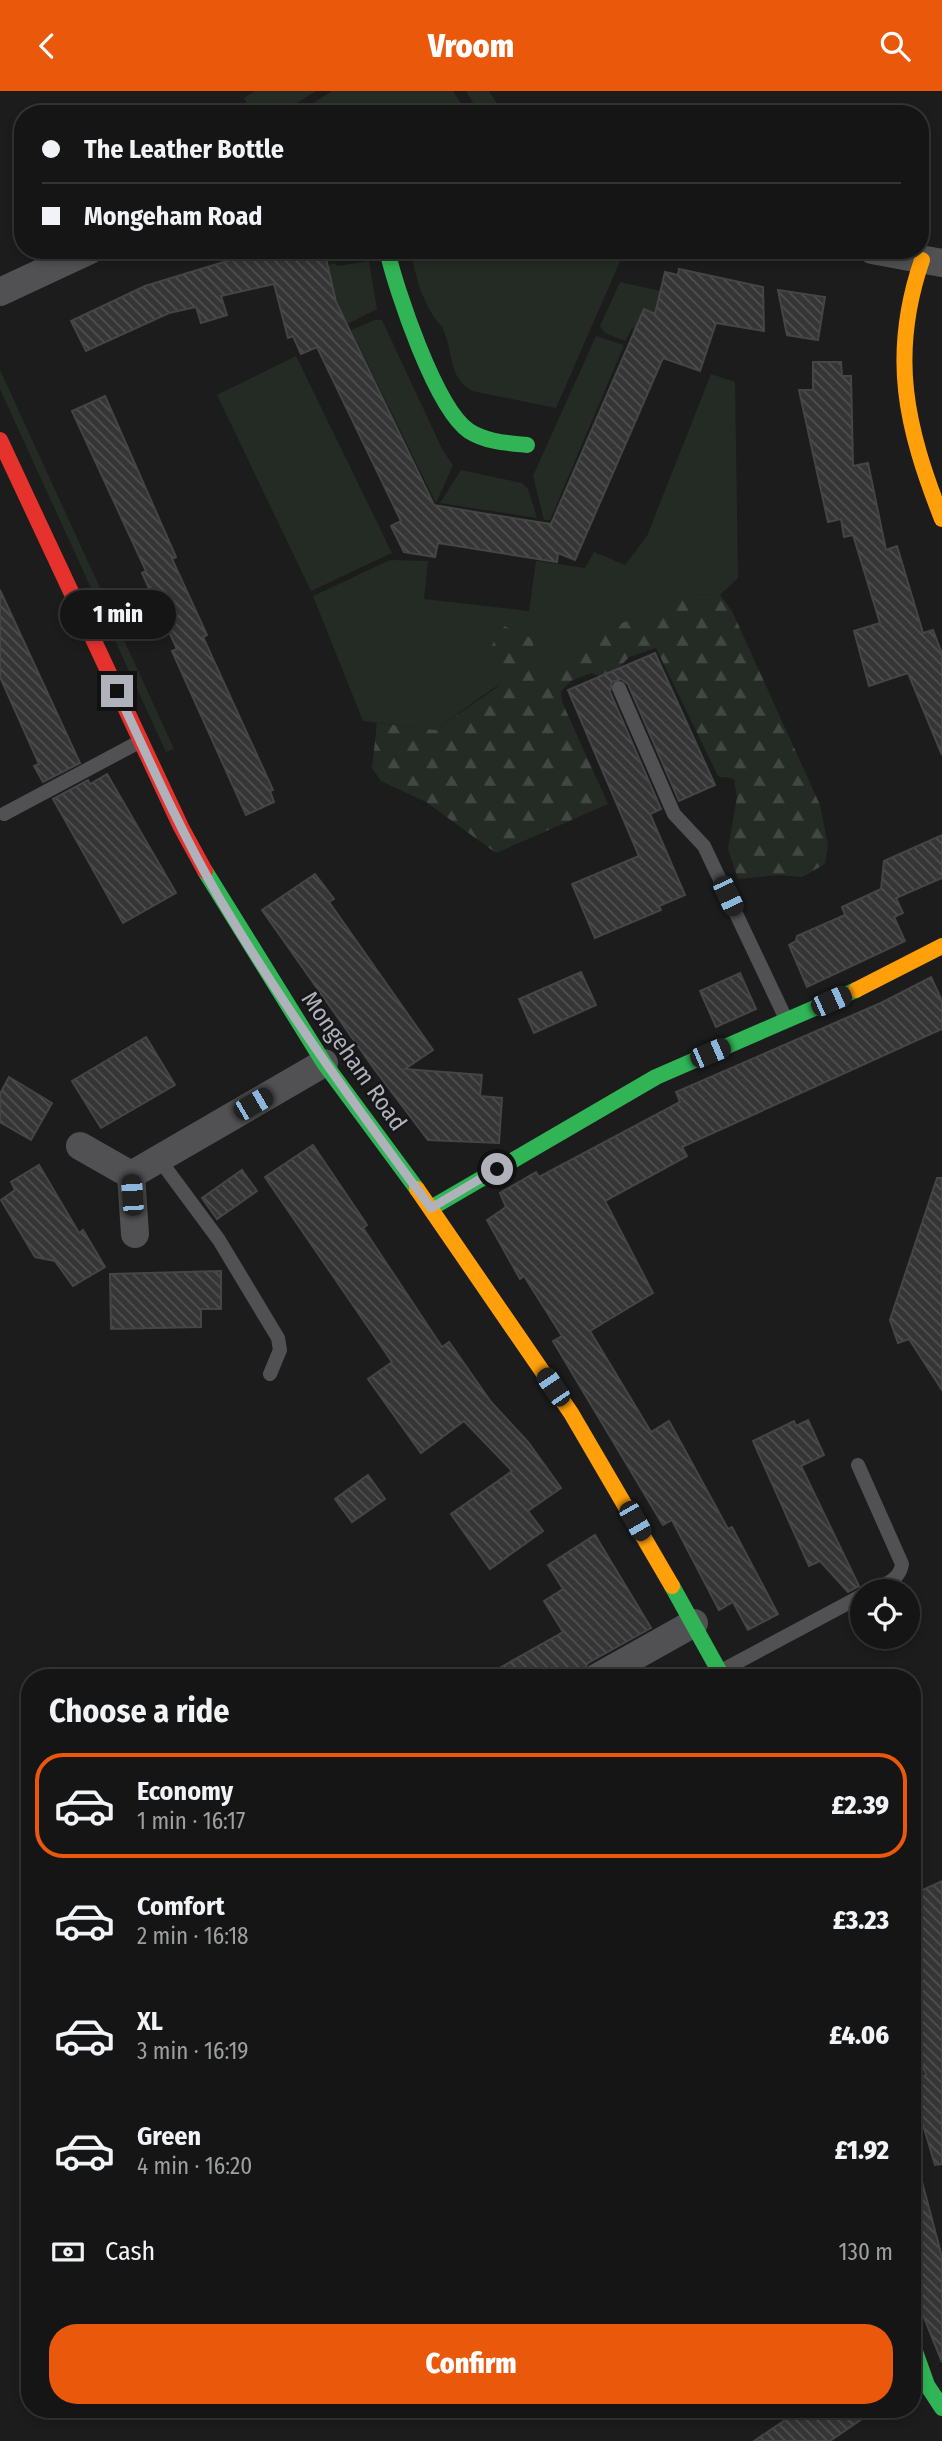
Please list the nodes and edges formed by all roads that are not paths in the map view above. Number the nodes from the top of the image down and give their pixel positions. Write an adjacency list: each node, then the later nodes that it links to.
1 (71, 259): 4 (street)
2 (389, 259): 6 (street)
3 (932, 262): 7 (street)
4 (0, 292)
5 (0, 440): 9 (street, Mongeham Road)
6 (527, 445)
7 (942, 519)
8 (619, 688): 12 (lane)
9 (140, 741): 10 (lane); 13 (street, Mongeham Road)
10 (4, 814)
11 (942, 947): 12 (street)
12 (787, 1020): 17 (street)
13 (324, 1063): 15 (street); 17 (street, Mongeham Road)
14 (80, 1146): 16 (street)
15 (159, 1159): 16 (street); 19 (lane)
16 (131, 1175): 18 (street)
17 (431, 1208): 23 (street, Mongeham Road)
18 (135, 1234)
19 (270, 1374)
20 (858, 1465): 21 (lane)
21 (893, 1579)
22 (850, 1602): 26 (lane)
23 (694, 1623): 24 (street); 25 (street, Mongeham Road)
24 (612, 1669)
25 (718, 1669)
26 (732, 1669)
27 (921, 2368): 28 (street)
28 (942, 2408)

